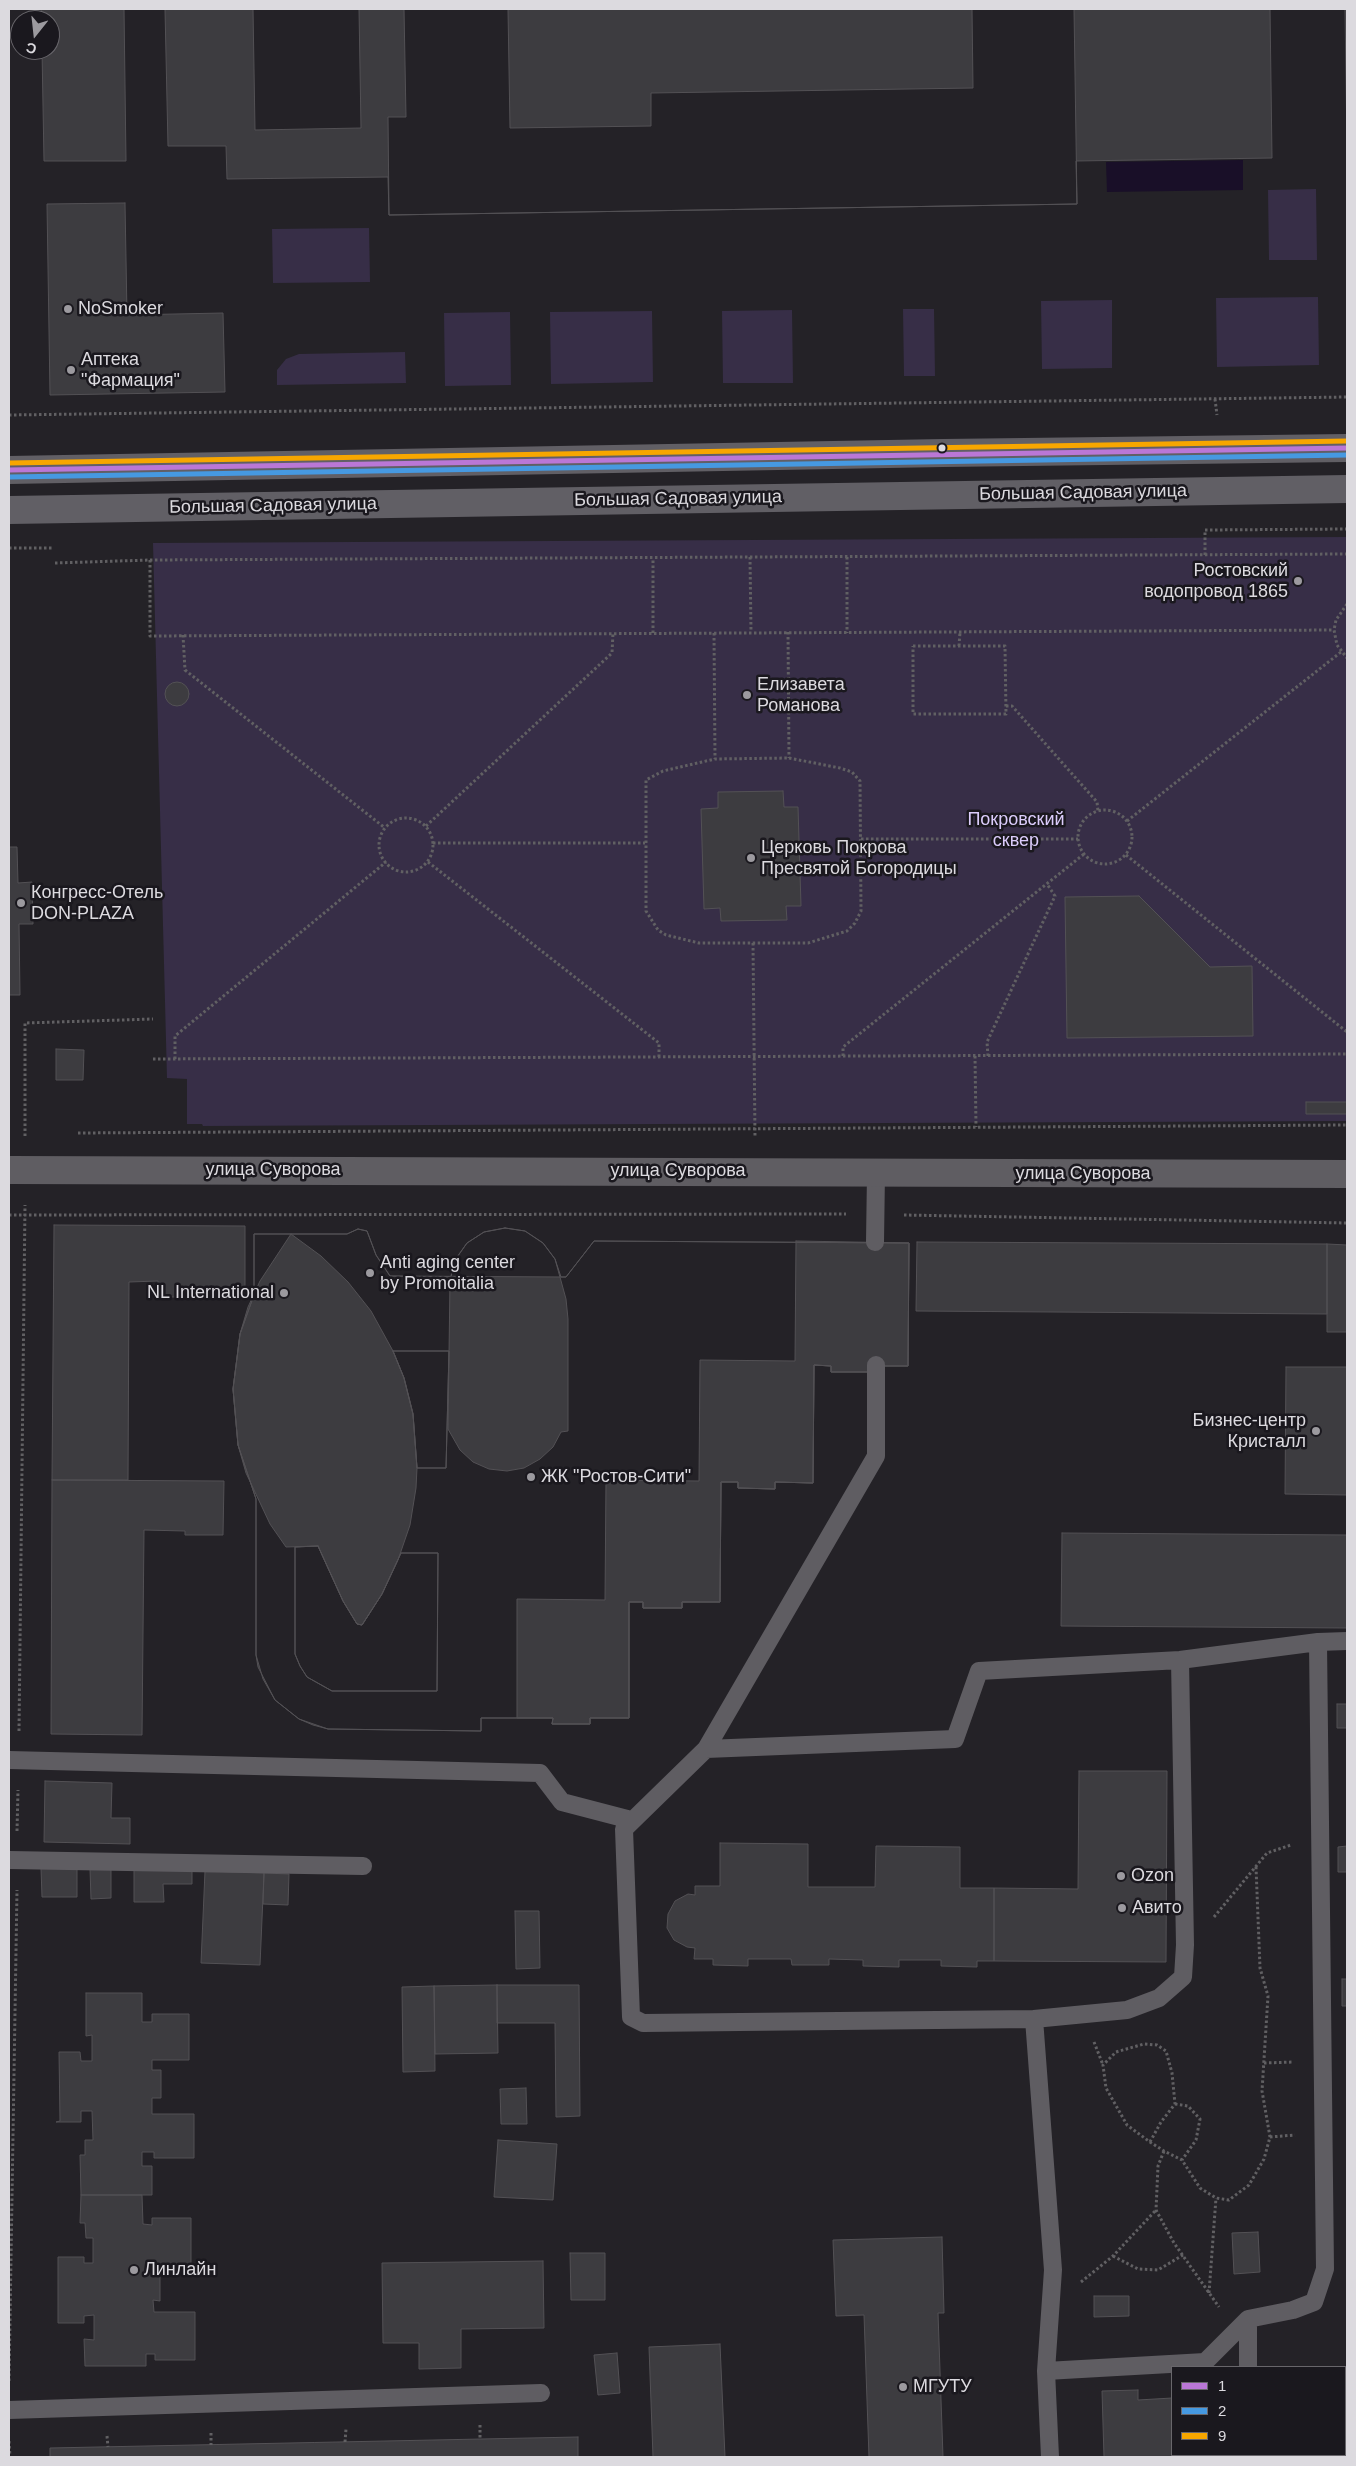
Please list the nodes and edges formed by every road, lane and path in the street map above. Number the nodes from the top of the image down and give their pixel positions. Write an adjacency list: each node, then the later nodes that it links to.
1 (1347, 397): 2 (path)
2 (1215, 399): 3 (path); 4 (path)
3 (9, 415)
4 (1217, 415)
5 (1347, 448): 6 (main road)
6 (9, 470)
7 (1347, 489): 8 (main road, Большая Садовая улица)
8 (9, 510)
9 (1347, 529): 13 (path)
10 (9, 548): 11 (path)
11 (54, 548)
12 (1347, 554): 13 (path)
13 (1205, 555): 15 (path)
14 (750, 557): 15 (path); 16 (path); 21 (path)
15 (847, 557): 26 (path)
16 (654, 558): 17 (path); 27 (path)
17 (150, 560): 18 (path); 28 (path)
18 (55, 563)
19 (1347, 604): 20 (path)
20 (1334, 630): 23 (path); 30 (path)
21 (750, 632): 22 (path); 25 (path)
22 (788, 632): 26 (path); 33 (path)
23 (960, 632): 26 (path); 29 (path)
24 (613, 633): 27 (path); 28 (path); 37 (path)
25 (714, 633): 27 (path); 34 (path)
26 (847, 633)
27 (653, 634)
28 (183, 635): 38 (path)
29 (959, 646): 32 (path); 32 (path)
30 (1341, 652): 31 (path); 36 (path)
31 (1347, 658)
32 (1006, 706): 35 (path)
33 (789, 758): 34 (path); 40 (path)
34 (715, 759): 42 (path)
35 (1098, 811): 36 (path); 39 (path)
36 (1126, 821): 44 (path)
37 (426, 826): 38 (path); 41 (path)
38 (385, 828): 45 (path)
39 (1078, 838): 40 (path); 43 (path)
40 (860, 839): 48 (path)
41 (434, 843): 42 (path); 46 (path)
42 (645, 843): 48 (path)
43 (1084, 854): 44 (path); 47 (path)
44 (1126, 855): 50 (path)
45 (386, 862): 46 (path); 57 (path)
46 (428, 862): 56 (path)
47 (1047, 884): 52 (path); 54 (path)
48 (753, 943): 55 (path)
49 (154, 1019): 63 (path)
50 (1347, 1032)
51 (1347, 1054): 54 (path)
52 (843, 1056): 53 (path); 55 (path)
53 (974, 1056): 54 (path); 60 (path)
54 (988, 1056)
55 (754, 1057): 56 (path); 61 (path)
56 (659, 1058): 57 (path)
57 (175, 1059): 58 (path)
58 (153, 1060)
59 (1347, 1125): 60 (path)
60 (976, 1127): 61 (path)
61 (755, 1128): 62 (path); 65 (path)
62 (71, 1134)
63 (34, 1135)
64 (9, 1170): 65 (street, улица Суворова)
65 (755, 1172): 66 (street, улица Суворова)
66 (876, 1173): 67 (street, улица Суворова); 68 (lane)
67 (1347, 1174)
68 (876, 1214): 70 (path); 71 (path); 72 (lane)
69 (9, 1215): 70 (path)
70 (24, 1215): 78 (path)
71 (1347, 1222)
72 (876, 1242)
73 (876, 1366): 77 (lane)
74 (1347, 1641): 75 (lane)
75 (1318, 1642): 76 (lane); 80 (lane)
76 (1180, 1660): 77 (lane); 84 (lane)
77 (706, 1749): 79 (lane)
78 (14, 1761): 79 (lane); 81 (path)
79 (632, 1820): 85 (lane)
80 (1320, 1836): 83 (path); 96 (lane)
81 (13, 1860): 82 (lane); 101 (path)
82 (363, 1866)
83 (1256, 1867): 84 (path); 90 (path)
84 (1185, 1945): 85 (lane)
85 (1034, 2019): 95 (lane)
86 (1174, 2104): 87 (path); 87 (path); 89 (path)
87 (1150, 2142): 88 (path)
88 (1164, 2151): 89 (path); 91 (path)
89 (1182, 2160): 90 (path)
90 (1216, 2198): 94 (path)
91 (1156, 2210): 92 (path); 93 (path)
92 (1182, 2255): 93 (path); 94 (path)
93 (1113, 2256): 95 (path)
94 (1209, 2293): 97 (path)
95 (1051, 2303): 99 (lane)
96 (1248, 2319): 97 (lane); 98 (lane)
97 (1232, 2335): 99 (lane)
98 (1248, 2366)
99 (1046, 2371): 112 (lane)
100 (541, 2393): 101 (lane)
101 (11, 2410)
102 (480, 2425): 106 (path)
103 (346, 2428): 108 (path)
104 (210, 2433): 109 (path)
105 (107, 2435): 110 (path)
106 (480, 2440)
107 (9, 2441): 111 (path)
108 (345, 2442)
109 (211, 2445)
110 (108, 2447)
111 (10, 2457)
112 (1050, 2457)

